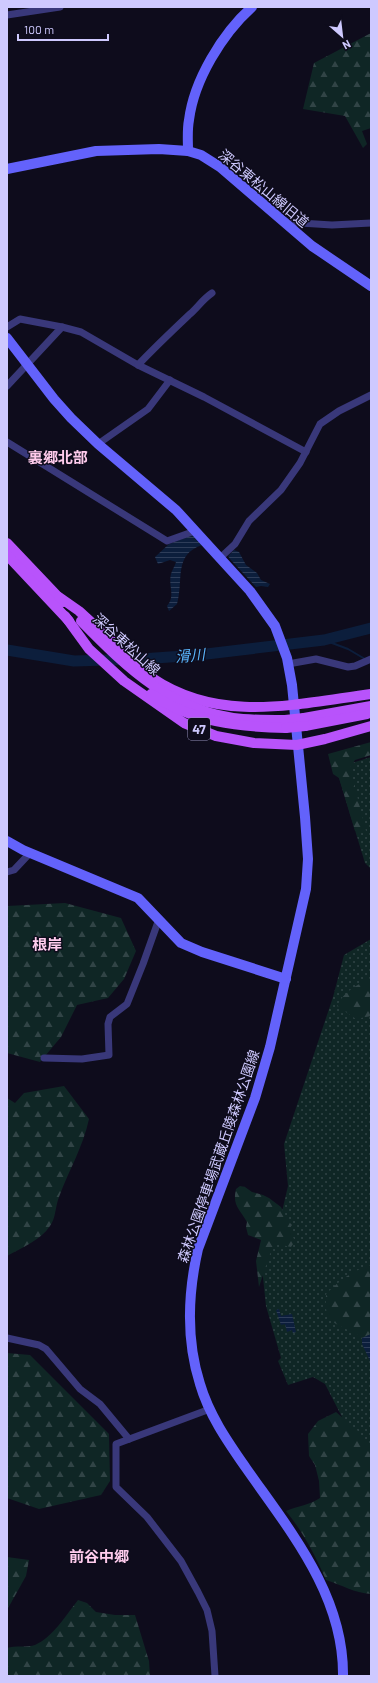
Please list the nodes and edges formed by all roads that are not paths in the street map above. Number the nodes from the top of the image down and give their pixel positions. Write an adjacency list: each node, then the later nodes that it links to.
1 (60, 7): 3 (street)
2 (252, 7): 4 (street)
3 (7, 15)
4 (188, 151): 5 (street, 深谷東松山線旧道); 6 (street, 深谷東松山線旧道)
5 (7, 169)
6 (284, 222): 7 (street); 8 (street, 深谷東松山線旧道)
7 (371, 223)
8 (371, 286)
9 (212, 293): 14 (street)
10 (7, 327): 11 (street)
11 (62, 327): 13 (street); 14 (street)
12 (7, 338): 13 (street, 森林公園停車場武蔵丘陵森林公園線)
13 (27, 365): 16 (street); 19 (street, 森林公園停車場武蔵丘陵森林公園線)
14 (138, 365): 15 (street)
15 (170, 380): 19 (street); 20 (street)
16 (7, 386)
17 (371, 395): 20 (street)
18 (7, 442): 21 (street)
19 (98, 444): 21 (street, 森林公園停車場武蔵丘陵森林公園線)
20 (306, 452): 24 (street)
21 (196, 531): 24 (street, 森林公園停車場武蔵丘陵森林公園線)
22 (7, 543): 25 (main road, 深谷東松山線 / 47)
23 (7, 555): 26 (main road, 深谷東松山線 / 47)
24 (220, 558): 28 (street, 森林公園停車場武蔵丘陵森林公園線)
25 (59, 597): 30 (main road, 深谷東松山線 / 47); 34 (main road, 深谷東松山線 / 47)
26 (65, 616): 34 (main road, 深谷東松山線 / 47); 36 (main road, 深谷東松山線 / 47)
27 (371, 659): 28 (street)
28 (288, 660): 30 (street, 森林公園停車場武蔵丘陵森林公園線)
29 (371, 694): 30 (main road, 深谷東松山線 / 47)
30 (294, 706): 36 (street, 森林公園停車場武蔵丘陵森林公園線)
31 (371, 706): 33 (main road, 深谷東松山線 / 47)
32 (371, 713): 33 (main road, 深谷東松山線 / 47)
33 (304, 722): 34 (main road, 深谷東松山線 / 47, bridge)
34 (286, 724)
35 (371, 726): 36 (main road, 深谷東松山線 / 47)
36 (297, 745): 41 (street, 森林公園停車場武蔵丘陵森林公園線)
37 (7, 841): 38 (street)
38 (30, 854): 39 (street); 40 (street)
39 (7, 872)
40 (159, 919): 41 (street); 42 (street)
41 (286, 979): 44 (street, 森林公園停車場武蔵丘陵森林公園線)
42 (44, 1058)
43 (7, 1338): 45 (street)
44 (210, 1409): 45 (street); 47 (street, 森林公園停車場武蔵丘陵森林公園線)
45 (129, 1439): 46 (street)
46 (215, 1676)
47 (343, 1676)

